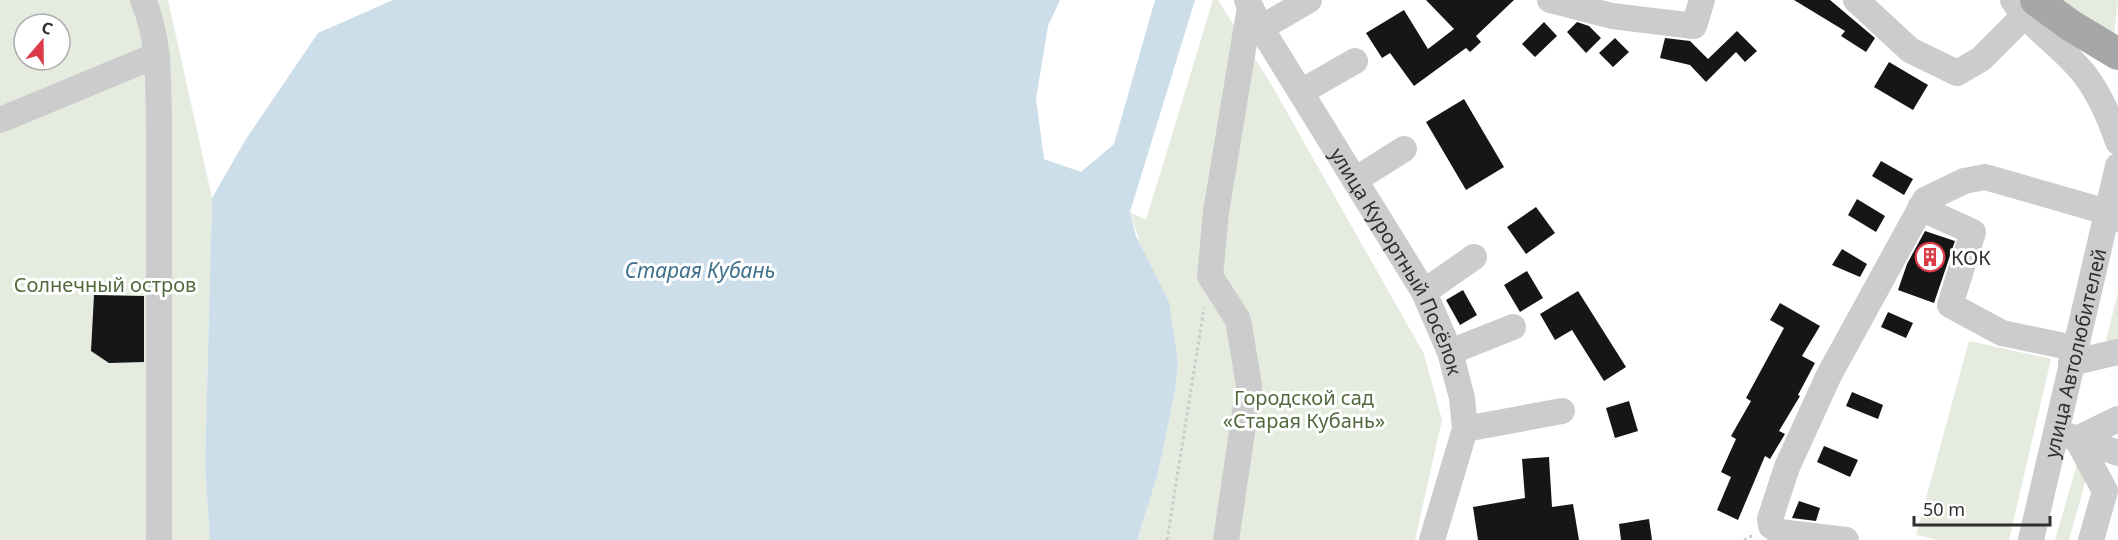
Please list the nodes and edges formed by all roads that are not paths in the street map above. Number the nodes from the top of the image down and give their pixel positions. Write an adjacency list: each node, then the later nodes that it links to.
1 (143, 0): 9 (street)
2 (1309, 0): 7 (street)
3 (1550, 0): 4 (street)
4 (1702, 0)
5 (1856, 0): 6 (street)
6 (2024, 5): 8 (main road); 13 (street)
7 (1253, 11): 11 (street, улица Курортный Посёлок); 31 (street)
8 (2118, 54)
9 (157, 55): 12 (street); 30 (street)
10 (1355, 61): 11 (street)
11 (1301, 92): 16 (street, улица Курортный Посёлок)
12 (0, 120)
13 (2118, 142)
14 (1404, 149): 16 (street)
15 (2118, 166): 18 (street, улица Автолюбителей)
16 (1355, 180): 20 (street, улица Курортный Посёлок)
17 (1920, 208): 18 (street); 24 (street); 33 (street)
18 (2112, 215): 24 (street, улица Автолюбителей)
19 (1474, 257): 20 (street)
20 (1424, 292): 22 (street, улица Курортный Посёлок)
21 (1513, 327): 22 (street)
22 (1450, 352): 27 (street, улица Курортный Посёлок)
23 (2118, 352): 24 (street)
24 (2073, 355): 28 (street, улица Автолюбителей)
25 (1562, 411): 27 (street)
26 (2118, 419): 28 (street)
27 (1465, 429): 32 (street, улица Курортный Посёлок)
28 (2066, 435): 29 (street); 34 (street, улица Автолюбителей); 35 (street)
29 (2118, 453)
30 (159, 540)
31 (1226, 540)
32 (1432, 540)
33 (1846, 540)
34 (2031, 540)
35 (2091, 540)

